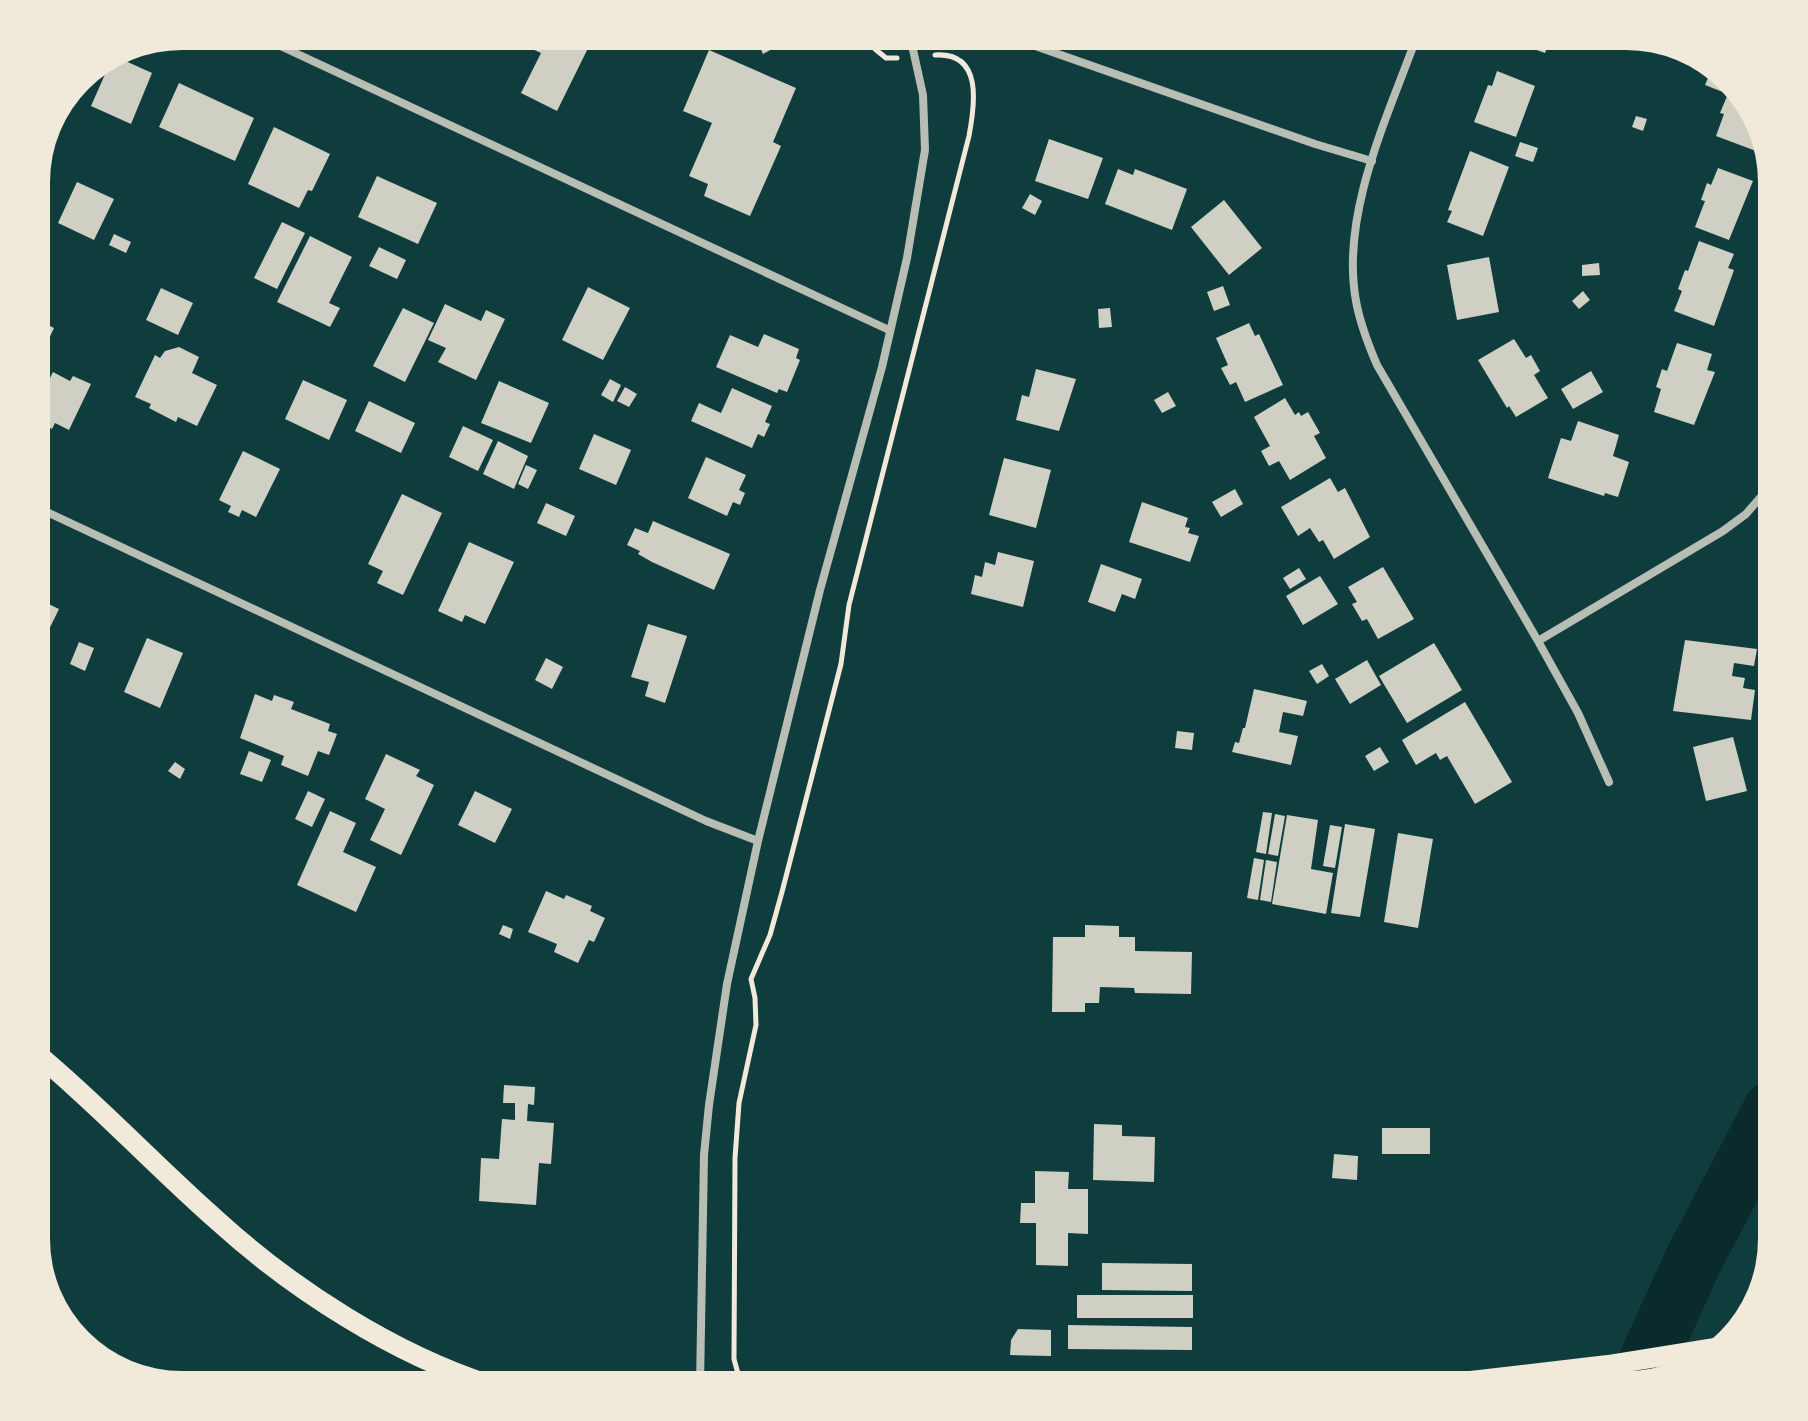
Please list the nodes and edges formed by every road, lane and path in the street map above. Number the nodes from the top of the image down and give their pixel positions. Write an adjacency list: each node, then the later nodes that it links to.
1 (289, 50): 8 (street)
2 (876, 50): 6 (path)
3 (913, 50): 6 (street)
4 (1047, 50): 7 (street)
5 (1412, 50): 7 (street)
6 (915, 57): 8 (street); 18 (path)
7 (1372, 161): 11 (street)
8 (889, 330): 13 (street)
9 (1758, 500): 11 (street)
10 (50, 514): 13 (street)
11 (1538, 641): 12 (street)
12 (1609, 782)
13 (758, 841): 17 (street)
14 (50, 1066): 16 (main road)
15 (1691, 1353): 19 (main road)
16 (454, 1371)
17 (700, 1371)
18 (737, 1371)
19 (1556, 1371)

